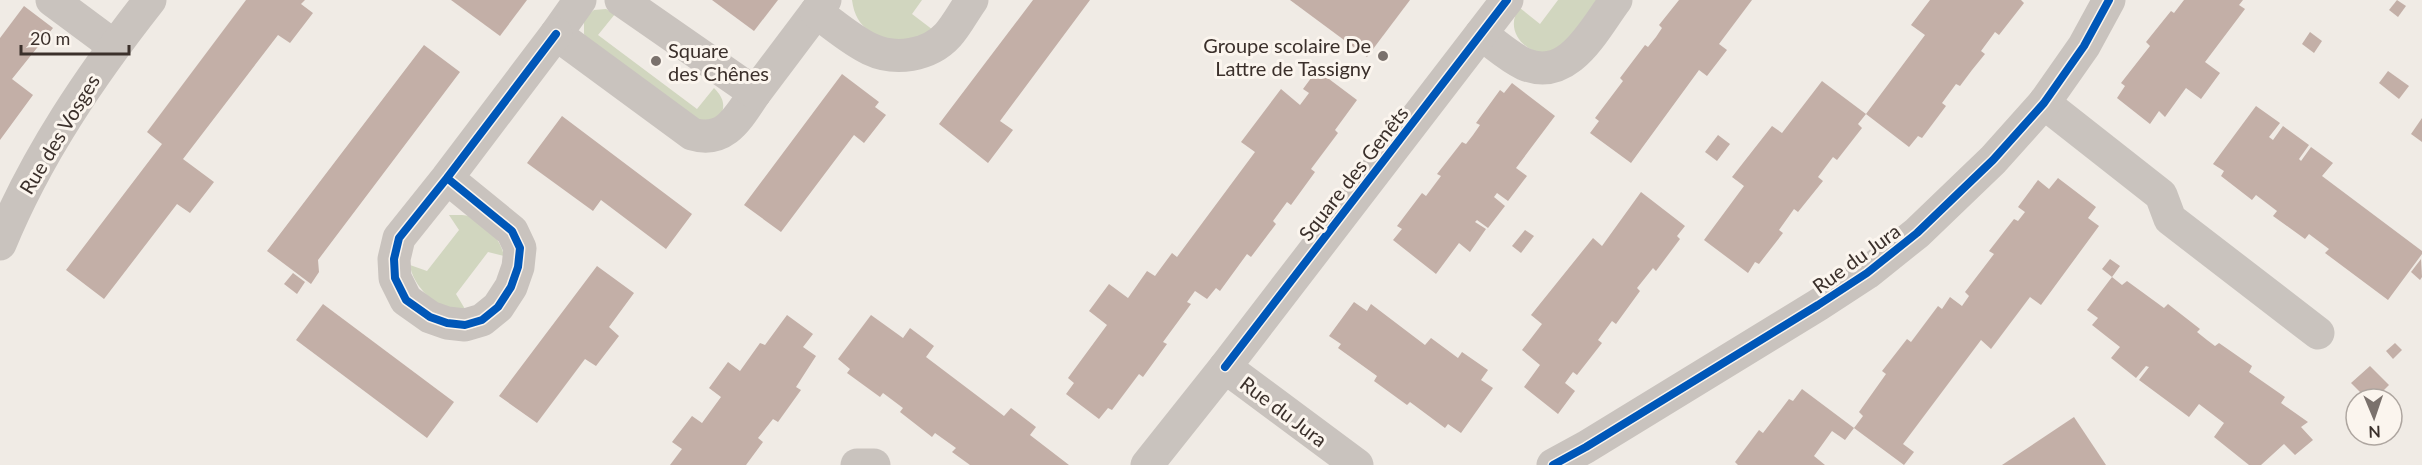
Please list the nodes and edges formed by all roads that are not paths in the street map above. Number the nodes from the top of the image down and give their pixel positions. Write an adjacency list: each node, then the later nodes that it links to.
1 (52, 0): 12 (street)
2 (150, 0): 12 (street, Rue des Vosges)
3 (580, 0): 10 (street)
4 (621, 0): 13 (street)
5 (972, 0): 9 (street)
6 (1507, 0): 11 (street, Square des Genêts)
7 (1616, 0): 11 (street)
8 (2109, 0): 14 (street, Rue du Jura)
9 (820, 6): 13 (street)
10 (556, 34): 13 (street); 15 (street)
11 (1481, 34): 18 (street, Square des Genêts)
12 (114, 46): 16 (street, Rue des Vosges)
13 (755, 93)
14 (2044, 103): 17 (street); 23 (street, Rue du Jura)
15 (447, 178)
16 (0, 244)
17 (2318, 333)
18 (1225, 367): 21 (street, Rue du Jura); 22 (street, Rue du Jura)
19 (857, 465): 20 (street)
20 (874, 465)
21 (1147, 465)
22 (1357, 465)
23 (1553, 465)

